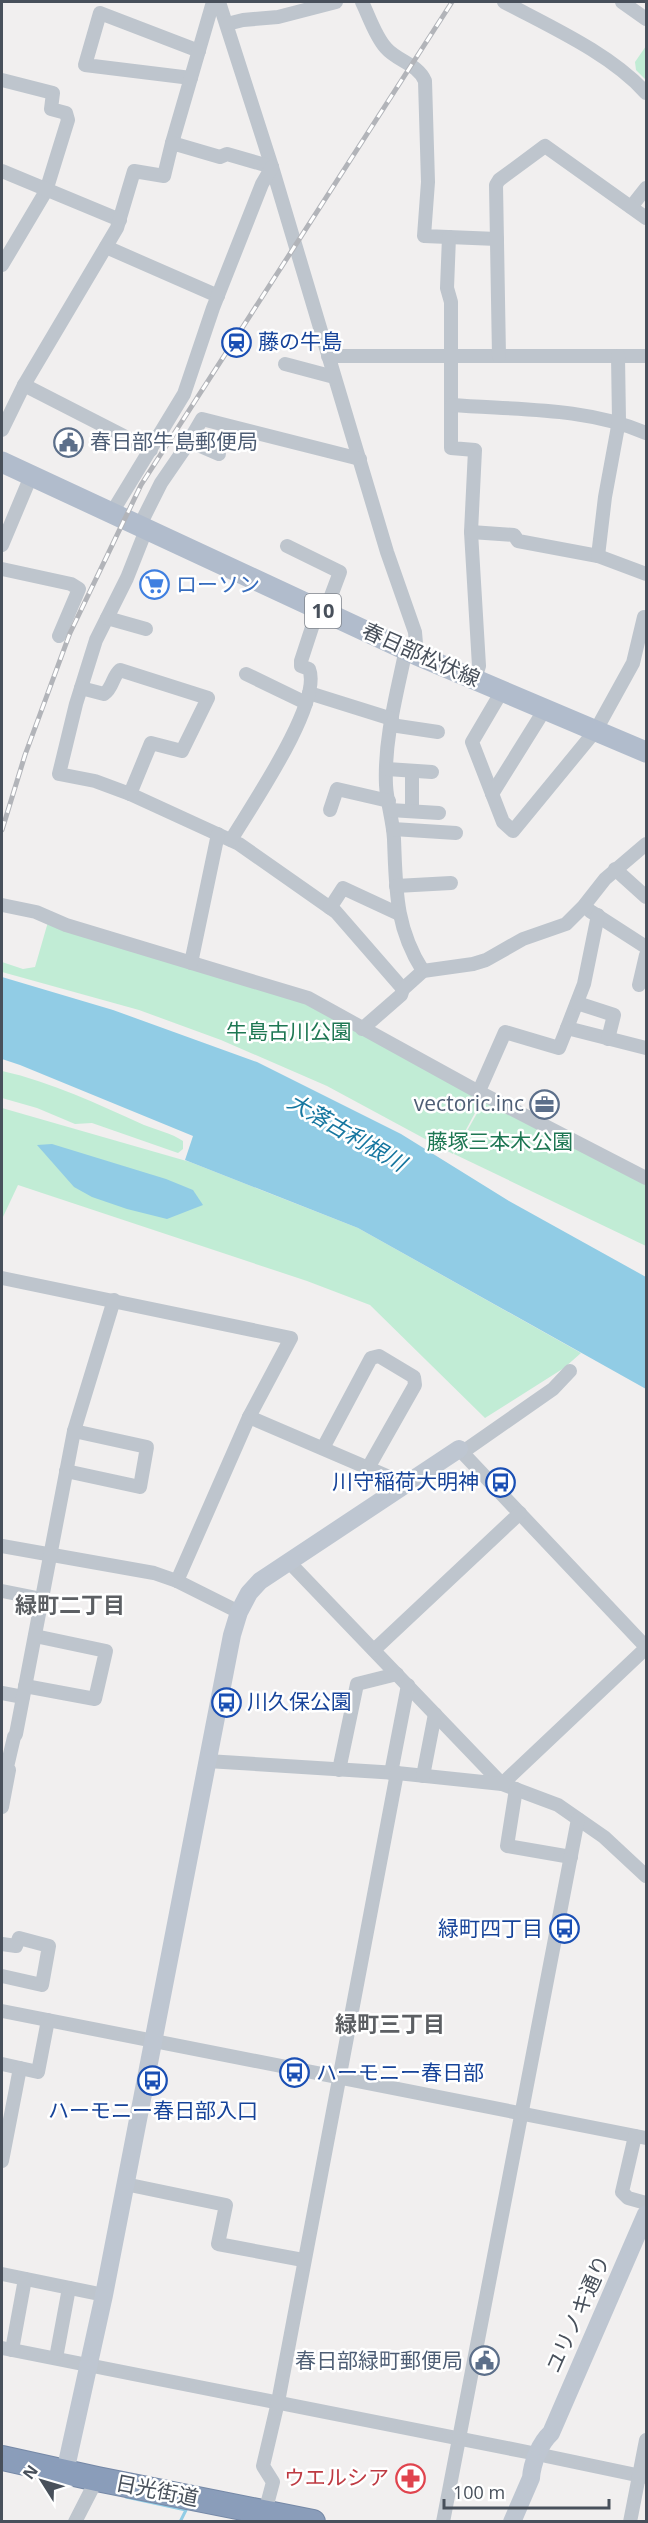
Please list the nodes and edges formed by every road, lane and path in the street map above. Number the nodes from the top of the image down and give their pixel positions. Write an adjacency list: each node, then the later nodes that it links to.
1 (213, 2): 10 (street)
2 (219, 2): 9 (street)
3 (336, 2): 7 (street)
4 (362, 2): 22 (street)
5 (504, 2): 13 (street)
6 (622, 2): 8 (street)
7 (318, 4): 9 (street)
8 (646, 19)
9 (227, 24): 15 (street)
10 (199, 51): 11 (street); 11 (street)
11 (191, 78): 14 (street)
12 (2, 80): 18 (street)
13 (646, 93)
14 (172, 142): 15 (street); 21 (street)
15 (272, 166): 26 (street); 27 (street)
16 (2, 171): 18 (street)
17 (646, 188): 19 (street)
18 (46, 191): 21 (street); 25 (street)
19 (631, 207): 20 (street); 23 (street)
20 (646, 218)
21 (120, 220): 24 (street)
22 (449, 237): 23 (street); 28 (street)
23 (497, 239): 29 (street)
24 (106, 247): 26 (street); 34 (street)
25 (2, 265)
26 (218, 296): 40 (street)
27 (328, 356): 28 (street); 33 (street)
28 (450, 356): 29 (street); 35 (street)
29 (499, 356): 30 (street)
30 (618, 356): 31 (street); 36 (street)
31 (646, 356)
32 (285, 364): 33 (street)
33 (334, 376): 42 (street)
34 (24, 385): 37 (street); 40 (street)
35 (452, 405): 36 (street); 47 (street)
36 (619, 422): 38 (street); 50 (street)
37 (2, 430)
38 (646, 433)
39 (189, 441): 41 (street); 42 (street); 46 (street)
40 (150, 450): 45 (street)
41 (219, 454)
42 (360, 459): 58 (street)
43 (2, 462): 44 (main road, 春日部松伏線 / 10)
44 (31, 476): 45 (main road, 春日部松伏線 / 10); 48 (street)
45 (111, 514): 46 (main road, 春日部松伏線 / 10)
46 (143, 529): 53 (main road, 春日部松伏線 / 10); 55 (street)
47 (471, 532): 50 (street); 60 (street)
48 (2, 545)
49 (287, 546): 53 (street)
50 (598, 556): 52 (street)
51 (2, 569): 57 (street)
52 (646, 574)
53 (322, 610): 58 (main road, 春日部松伏線 / 10); 63 (street)
54 (644, 617): 66 (street)
55 (107, 618): 56 (street); 61 (street)
56 (146, 629)
57 (59, 636)
58 (412, 652): 60 (main road, 春日部松伏線 / 10); 65 (street)
59 (246, 674): 63 (street)
60 (475, 680): 62 (main road, 春日部松伏線 / 10)
61 (81, 688): 72 (street); 72 (street)
62 (502, 691): 64 (main road, 春日部松伏線 / 10); 73 (street)
63 (308, 698): 65 (street); 81 (street)
64 (545, 709): 66 (main road, 春日部松伏線 / 10); 73 (street)
65 (392, 722): 67 (street); 69 (street)
66 (596, 730): 68 (main road, 春日部松伏線 / 10); 73 (street)
67 (438, 732)
68 (646, 752)
69 (387, 769): 70 (street); 74 (street)
70 (412, 771): 71 (street); 76 (street)
71 (432, 772)
72 (130, 794): 80 (street)
73 (492, 794)
74 (390, 805): 75 (street); 76 (street); 78 (street)
75 (330, 810)
76 (412, 812): 77 (street)
77 (439, 813)
78 (393, 829): 79 (street); 85 (street)
79 (456, 833)
80 (218, 834): 81 (street); 94 (street)
81 (231, 840): 89 (street)
82 (646, 844): 83 (street)
83 (615, 869): 86 (street); 88 (street)
84 (451, 883): 85 (street)
85 (396, 886): 90 (street)
86 (646, 897)
87 (2, 904): 94 (street)
88 (583, 907): 91 (street); 95 (street)
89 (330, 908): 90 (street); 97 (street)
90 (399, 914): 95 (street)
91 (598, 915): 92 (street); 98 (street)
92 (646, 947)
93 (646, 955): 96 (street)
94 (191, 963): 100 (street)
95 (423, 971): 97 (street)
96 (639, 985)
97 (403, 989): 100 (street)
98 (576, 1003): 99 (street); 101 (street)
99 (567, 1028): 101 (street); 103 (street)
100 (362, 1029): 103 (street)
101 (608, 1038): 102 (street)
102 (646, 1048)
103 (479, 1091): 104 (street)
104 (646, 1178)
105 (2, 1278): 106 (street)
106 (114, 1300): 108 (street); 109 (street)
107 (570, 1371): 111 (street)
108 (249, 1417): 110 (street); 119 (street)
109 (74, 1431): 113 (street); 113 (street)
110 (323, 1448): 112 (street); 112 (street)
111 (459, 1449): 114 (street); 115 (street)
112 (368, 1468): 114 (street)
113 (66, 1471): 117 (street)
114 (400, 1486): 118 (street)
115 (520, 1513): 124 (street); 125 (street)
116 (2, 1546): 117 (street)
117 (50, 1555): 119 (street); 121 (street)
118 (288, 1561): 122 (street); 125 (street)
119 (177, 1581): 122 (street)
120 (2, 1591): 121 (street)
121 (42, 1599): 123 (street)
122 (238, 1612): 132 (street)
123 (35, 1636): 128 (street); 128 (street)
124 (646, 1647): 136 (street)
125 (374, 1650): 126 (street)
126 (397, 1674): 127 (street); 133 (street)
127 (408, 1685): 130 (street); 134 (street)
128 (24, 1692): 129 (street); 131 (street)
129 (2, 1693)
130 (435, 1714): 135 (street); 136 (street)
131 (7, 1743): 138 (street)
132 (207, 1761): 133 (street); 146 (street)
133 (339, 1770): 134 (street)
134 (394, 1773): 135 (street); 149 (street)
135 (423, 1776): 136 (street)
136 (502, 1784): 137 (street)
137 (516, 1789): 139 (street); 140 (street)
138 (2, 1807)
139 (578, 1819): 140 (street); 141 (street)
140 (571, 1857): 150 (street)
141 (646, 1876)
142 (2, 1944): 143 (street)
143 (2, 1976)
144 (2, 2011): 145 (street)
145 (48, 2020): 146 (street); 148 (street)
146 (153, 2041): 149 (street); 153 (street)
147 (2, 2064): 148 (street)
148 (20, 2067): 152 (street)
149 (338, 2076): 150 (street); 156 (street)
150 (523, 2113): 151 (street); 165 (street)
151 (641, 2137): 154 (street)
152 (2, 2161)
153 (125, 2184): 156 (street); 160 (street)
154 (646, 2203)
155 (646, 2214): 167 (street, ユリノキ通り)
156 (303, 2260): 164 (street)
157 (2, 2274): 158 (street)
158 (26, 2279): 159 (street); 161 (street)
159 (69, 2288): 160 (street); 162 (street)
160 (104, 2295): 163 (street)
161 (7, 2349): 162 (street)
162 (56, 2358): 163 (street)
163 (89, 2364): 164 (street); 169 (street)
164 (278, 2402): 165 (street); 172 (street)
165 (459, 2439): 167 (street); 175 (street)
166 (646, 2440): 170 (street)
167 (542, 2455): 170 (street); 176 (street, ユリノキ通り)
168 (2, 2458): 169 (highway, 日光街道)
169 (65, 2472): 171 (highway, 日光街道)
170 (643, 2476): 177 (street)
171 (97, 2479): 172 (highway, 日光街道); 174 (street)
172 (265, 2512): 173 (highway, 日光街道)
173 (307, 2521)
174 (75, 2522)
175 (443, 2522)
176 (512, 2522)
177 (630, 2522)

